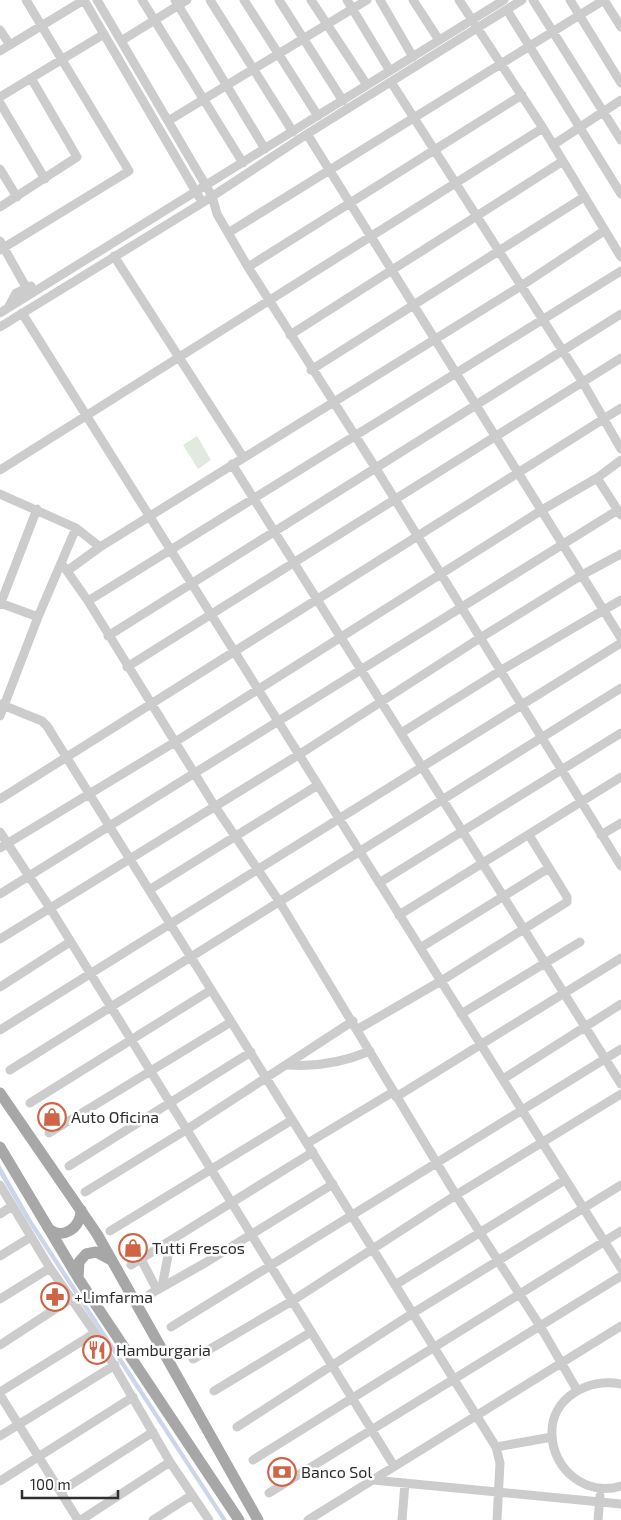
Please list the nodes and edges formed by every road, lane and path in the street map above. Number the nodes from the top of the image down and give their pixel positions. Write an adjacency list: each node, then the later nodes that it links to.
1 (26, 0): 26 (street)
2 (84, 0): 26 (street); 30 (street)
3 (97, 0): 33 (street)
4 (142, 0): 23 (street)
5 (187, 0): 19 (street)
6 (210, 0): 41 (street)
7 (244, 0): 37 (street)
8 (279, 0): 31 (street)
9 (311, 0): 24 (street)
10 (347, 0): 20 (street)
11 (367, 0): 20 (street)
12 (380, 0): 38 (street)
13 (413, 0): 32 (street)
14 (459, 0): 25 (street)
15 (522, 0): 21 (street)
16 (534, 0): 29 (street)
17 (570, 0): 22 (street)
18 (501, 1): 25 (street)
19 (177, 3): 23 (street); 47 (street)
20 (353, 9): 24 (street); 42 (street)
21 (507, 10): 25 (street); 35 (street)
22 (580, 16): 27 (street); 29 (street); 45 (street)
23 (154, 20): 33 (street); 52 (street)
24 (327, 24): 31 (street); 46 (street)
25 (475, 25): 32 (street); 40 (street); 44 (street)
26 (41, 26): 34 (street); 39 (street)
27 (621, 27)
28 (0, 30): 34 (street)
29 (554, 31): 35 (street); 54 (street)
30 (104, 34): 39 (street); 73 (street)
31 (305, 39): 37 (street); 50 (street)
32 (439, 40): 38 (street)
33 (121, 41): 57 (street)
34 (10, 45): 36 (street)
35 (530, 46): 40 (street); 59 (street)
36 (0, 51)
37 (279, 55): 41 (street); 55 (street)
38 (413, 57): 42 (street)
39 (63, 59): 43 (street); 86 (street)
40 (500, 64): 48 (street); 56 (street)
41 (252, 71): 47 (street); 60 (street)
42 (390, 71): 46 (street)
43 (31, 78): 49 (street); 70 (street)
44 (391, 82): 56 (street); 61 (street)
45 (621, 83)
46 (366, 85): 50 (street)
47 (227, 86): 52 (street); 64 (street)
48 (522, 95): 58 (street); 65 (street)
49 (0, 97)
50 (343, 100): 55 (street)
51 (621, 100): 54 (street)
52 (205, 101): 57 (street); 67 (street)
53 (0, 102): 70 (street)
54 (604, 112): 59 (street); 62 (street)
55 (318, 116): 60 (street)
56 (413, 117): 65 (street); 69 (street)
57 (168, 121): 72 (street)
58 (543, 128): 63 (street); 71 (street)
59 (580, 128): 63 (street); 74 (street)
60 (292, 132): 64 (street)
61 (307, 134): 69 (street); 75 (street)
62 (621, 140)
63 (553, 145): 66 (street)
64 (265, 149): 67 (street)
65 (435, 150): 71 (street); 79 (street)
66 (563, 161): 77 (street); 82 (street)
67 (244, 164): 72 (street)
68 (0, 170): 76 (street)
69 (329, 171): 79 (street); 84 (street)
70 (45, 179): 76 (street)
71 (456, 184): 82 (street); 85 (street)
72 (206, 186): 73 (street); 75 (street)
73 (196, 192): 78 (street); 93 (street)
74 (621, 194)
75 (212, 196): 78 (street); 81 (street)
76 (17, 197): 80 (street)
77 (584, 197): 83 (street); 87 (street)
78 (202, 203): 81 (street); 89 (street)
79 (349, 205): 85 (street); 90 (street)
80 (0, 207)
81 (217, 214): 84 (street)
82 (477, 216): 87 (street); 91 (street)
83 (604, 231): 88 (street); 94 (street)
84 (228, 233): 90 (street)
85 (370, 238): 91 (street); 96 (street)
86 (1, 247): 95 (street)
87 (499, 251): 94 (street); 97 (street)
88 (620, 251)
89 (114, 256): 99 (street); 106 (street)
90 (248, 267): 96 (street)
91 (392, 271): 97 (street); 103 (street)
92 (621, 271): 101 (street)
93 (46, 284): 95 (street); 98 (street)
94 (521, 286): 101 (street); 104 (street)
95 (26, 287): 98 (street)
96 (268, 300): 103 (street); 106 (street)
97 (412, 304): 104 (street); 108 (street)
98 (4, 310)
99 (22, 313): 102 (street); 114 (street)
100 (621, 314): 105 (street)
101 (542, 320): 105 (street); 109 (street)
102 (0, 327)
103 (290, 335): 108 (street)
104 (435, 339): 109 (street); 111 (street)
105 (562, 350): 110 (street); 112 (street)
106 (179, 356): 114 (street); 119 (street)
107 (621, 358): 110 (street)
108 (311, 370): 111 (street)
109 (456, 373): 112 (street); 116 (street)
110 (582, 382): 115 (street); 117 (street)
111 (332, 402): 116 (street); 119 (street)
112 (476, 405): 117 (street); 122 (street)
113 (621, 408): 115 (street)
114 (87, 414): 123 (street); 132 (street)
115 (604, 420): 118 (street); 124 (street)
116 (355, 436): 122 (street); 127 (street)
117 (496, 436): 124 (street); 128 (street)
118 (621, 449)
119 (243, 457): 121 (street)
120 (621, 460): 125 (street)
121 (232, 464): 127 (street); 132 (street)
122 (375, 467): 128 (street); 134 (street)
123 (0, 470)
124 (519, 473): 130 (street); 135 (street)
125 (597, 478): 130 (street); 131 (street)
126 (1, 497): 129 (street)
127 (254, 498): 134 (street); 138 (street)
128 (395, 501): 135 (street); 140 (street)
129 (37, 509): 133 (street); 148 (street)
130 (542, 510): 136 (street); 142 (street)
131 (619, 513): 136 (street)
132 (150, 516): 137 (street); 138 (street)
133 (76, 528): 137 (street); 141 (street)
134 (274, 530): 140 (street); 144 (street)
135 (416, 537): 142 (street); 145 (street)
136 (561, 545): 143 (street); 149 (street)
137 (100, 547): 141 (street)
138 (170, 550): 144 (street); 147 (street)
139 (621, 554): 143 (street)
140 (294, 564): 145 (street); 151 (street)
141 (64, 567): 147 (street); 152 (street)
142 (440, 574): 149 (street); 154 (street)
143 (582, 575): 150 (street); 155 (street)
144 (192, 584): 151 (street); 153 (street)
145 (316, 599): 154 (street); 158 (street)
146 (621, 600): 150 (street)
147 (88, 601): 153 (street)
148 (0, 604): 152 (street)
149 (460, 608): 155 (street); 160 (street)
150 (603, 611): 156 (street); 161 (street)
151 (212, 615): 158 (street); 159 (street)
152 (38, 617): 167 (street)
153 (108, 636): 159 (street)
154 (340, 637): 160 (street); 162 (street)
155 (480, 638): 161 (street); 164 (street)
156 (621, 638)
157 (621, 643): 165 (street)
158 (235, 651): 162 (street); 166 (street)
159 (127, 667): 166 (street)
160 (361, 669): 164 (street); 169 (street)
161 (500, 670): 165 (street); 170 (street)
162 (258, 688): 169 (street); 173 (street)
163 (621, 688): 172 (street)
164 (381, 701): 170 (street); 174 (street)
165 (521, 703): 172 (street); 176 (street)
166 (151, 704): 173 (street); 175 (street)
167 (2, 705): 168 (street); 175 (street)
168 (0, 716)
169 (279, 721): 174 (street); 178 (street)
170 (401, 733): 176 (street)
171 (621, 733): 177 (street)
172 (542, 737): 177 (street); 183 (street)
173 (174, 742): 178 (street); 181 (street)
174 (300, 754): 180 (street); 185 (street)
175 (66, 756): 181 (street); 182 (street)
176 (420, 767): 183 (street); 186 (street)
177 (563, 770): 184 (street); 189 (street)
178 (193, 773): 185 (street); 188 (street)
179 (621, 777): 184 (street)
180 (318, 785): 186 (street); 193 (street)
181 (88, 794): 188 (street); 194 (street)
182 (0, 799)
183 (442, 799): 189 (street); 195 (street)
184 (581, 802): 191 (street); 192 (street)
185 (214, 805): 193 (street); 196 (street)
186 (339, 819): 195 (street); 200 (street)
187 (621, 822): 192 (street)
188 (108, 826): 196 (street); 201 (street)
189 (462, 830): 197 (street); 202 (street)
190 (0, 832): 194 (street)
191 (529, 835): 197 (street); 199 (street)
192 (601, 835): 198 (street)
193 (235, 837): 200 (street); 203 (street)
194 (4, 846): 201 (street)
195 (359, 851): 202 (street); 206 (street)
196 (129, 859): 203 (street); 207 (street)
197 (483, 863): 205 (street); 208 (street)
198 (621, 866)
199 (549, 868): 205 (street); 210 (street)
200 (257, 871): 206 (street); 209 (street)
201 (28, 876): 204 (street); 207 (street)
202 (379, 883): 208 (street)
203 (149, 890): 209 (street)
204 (0, 894)
205 (504, 896): 210 (street); 214 (street)
206 (279, 901): 215 (street); 227 (street)
207 (50, 908): 211 (street); 212 (street)
208 (399, 915): 214 (street)
209 (170, 924): 215 (street); 218 (street)
210 (524, 929): 217 (street); 219 (street)
211 (0, 939)
212 (70, 942): 218 (street); 220 (street)
213 (580, 942): 217 (street)
214 (420, 948): 219 (street)
215 (190, 957): 221 (street); 224 (street)
216 (621, 958): 222 (street)
217 (544, 962): 222 (street); 225 (street)
218 (89, 973): 224 (street); 229 (street)
219 (441, 981): 225 (street); 227 (street)
220 (0, 986)
221 (211, 990): 226 (street); 230 (street)
222 (563, 993): 228 (street); 231 (street)
223 (621, 1004): 228 (street)
224 (110, 1007): 230 (street); 237 (street)
225 (461, 1014): 231 (street)
226 (231, 1022): 233 (street); 238 (street)
227 (355, 1025): 234 (street); 236 (street)
228 (585, 1027): 235 (street); 240 (street)
229 (0, 1030)
230 (131, 1040): 238 (street); 246 (street)
231 (481, 1045): 240 (street); 244 (street)
232 (621, 1049): 235 (street)
233 (251, 1052): 239 (street); 245 (street)
234 (370, 1052): 236 (street); 244 (street)
235 (605, 1059): 241 (street); 247 (street)
236 (288, 1065): 239 (street)
237 (10, 1070)
238 (151, 1072): 245 (street); 250 (street)
239 (265, 1076): 248 (street); 249 (street)
240 (504, 1079): 247 (street)
241 (621, 1084)
242 (0, 1093): 267 (main road)
243 (621, 1094): 252 (street)
244 (395, 1095): 251 (street); 255 (street)
245 (169, 1102): 249 (street); 256 (street)
246 (30, 1103)
247 (522, 1110): 252 (street); 255 (street)
248 (292, 1120): 251 (street); 257 (street)
249 (186, 1130): 257 (street); 262 (street)
250 (49, 1133)
251 (308, 1143): 254 (street)
252 (542, 1143): 258 (street); 263 (street)
253 (0, 1147): 270 (main road)
254 (313, 1152): 259 (street); 264 (street)
255 (438, 1164): 263 (street); 269 (street)
256 (69, 1166)
257 (211, 1170): 264 (street); 271 (street)
258 (564, 1180): 266 (street); 273 (street)
259 (333, 1184): 269 (street); 274 (street)
260 (621, 1185): 266 (street)
261 (0, 1186): 265 (street)
262 (85, 1192)
263 (456, 1195): 273 (street); 278 (street)
264 (231, 1202): 274 (street); 276 (street)
265 (12, 1206): 268 (street); 275 (street)
266 (583, 1209): 277 (street); 281 (street)
267 (81, 1210): 270 (main road); 282 (main road)
268 (0, 1214)
269 (352, 1217): 278 (street); 284 (street)
270 (46, 1227): 288 (main road)
271 (110, 1231)
272 (621, 1231): 277 (street)
273 (480, 1232): 281 (street); 289 (street)
274 (251, 1234): 284 (street); 290 (street)
275 (31, 1237): 279 (street); 285 (street)
276 (171, 1240): 280 (street); 290 (street)
277 (604, 1242): 286 (street); 291 (street)
278 (372, 1249): 289 (street); 294 (street)
279 (0, 1256)
280 (141, 1259): 283 (street); 290 (street)
281 (498, 1260): 291 (street); 295 (street)
282 (112, 1261): 288 (main road); 342 (main road)
283 (131, 1265)
284 (270, 1266): 294 (street); 298 (street)
285 (50, 1268): 292 (street); 293 (street)
286 (621, 1268)
287 (621, 1276): 296 (street)
288 (80, 1281): 341 (main road)
289 (395, 1285): 295 (street)
290 (156, 1290)
291 (520, 1294): 296 (street); 302 (street)
292 (72, 1298): 300 (street); 301 (street)
293 (0, 1299)
294 (292, 1301): 299 (street); 303 (street)
295 (413, 1313): 302 (street); 306 (street)
296 (540, 1326): 304 (street); 307 (street)
297 (621, 1326): 304 (street)
298 (171, 1327)
299 (311, 1332): 306 (street); 310 (street)
300 (95, 1333): 305 (street); 311 (street)
301 (0, 1345)
302 (434, 1348): 307 (street); 313 (street)
303 (193, 1359)
304 (562, 1362): 309 (street); 314 (street)
305 (115, 1365): 312 (street); 315 (street)
306 (331, 1366): 313 (street); 316 (street)
307 (454, 1380): 314 (street); 317 (street)
308 (621, 1384): 309 (street)
309 (577, 1390): 320 (street)
310 (214, 1392)
311 (0, 1393): 315 (street)
312 (133, 1397): 318 (street); 322 (street)
313 (352, 1399): 317 (street); 323 (street)
314 (476, 1415): 321 (street); 325 (street)
315 (19, 1425): 319 (street); 322 (street)
316 (237, 1427)
317 (373, 1430): 325 (street); 333 (street)
318 (153, 1432): 324 (street); 331 (street)
319 (0, 1436)
320 (552, 1437): 321 (street); 330 (street)
321 (496, 1447): 332 (street)
322 (39, 1457): 327 (street); 331 (street)
323 (253, 1460)
324 (170, 1462): 334 (street); 338 (street)
325 (394, 1466): 326 (street)
326 (373, 1480): 328 (street); 337 (street)
327 (0, 1481)
328 (405, 1483): 332 (street); 344 (street)
329 (621, 1486): 330 (street)
330 (601, 1489): 335 (street)
331 (60, 1491): 338 (street)
332 (500, 1492): 335 (street); 345 (street)
333 (269, 1493)
334 (192, 1495): 339 (street); 340 (street)
335 (599, 1502): 336 (street); 346 (street)
336 (621, 1504)
337 (309, 1519): 343 (street)
338 (80, 1520)
339 (153, 1520)
340 (209, 1520)
341 (239, 1520)
342 (258, 1520)
343 (325, 1520)
344 (402, 1520)
345 (498, 1520)
346 (598, 1520)

